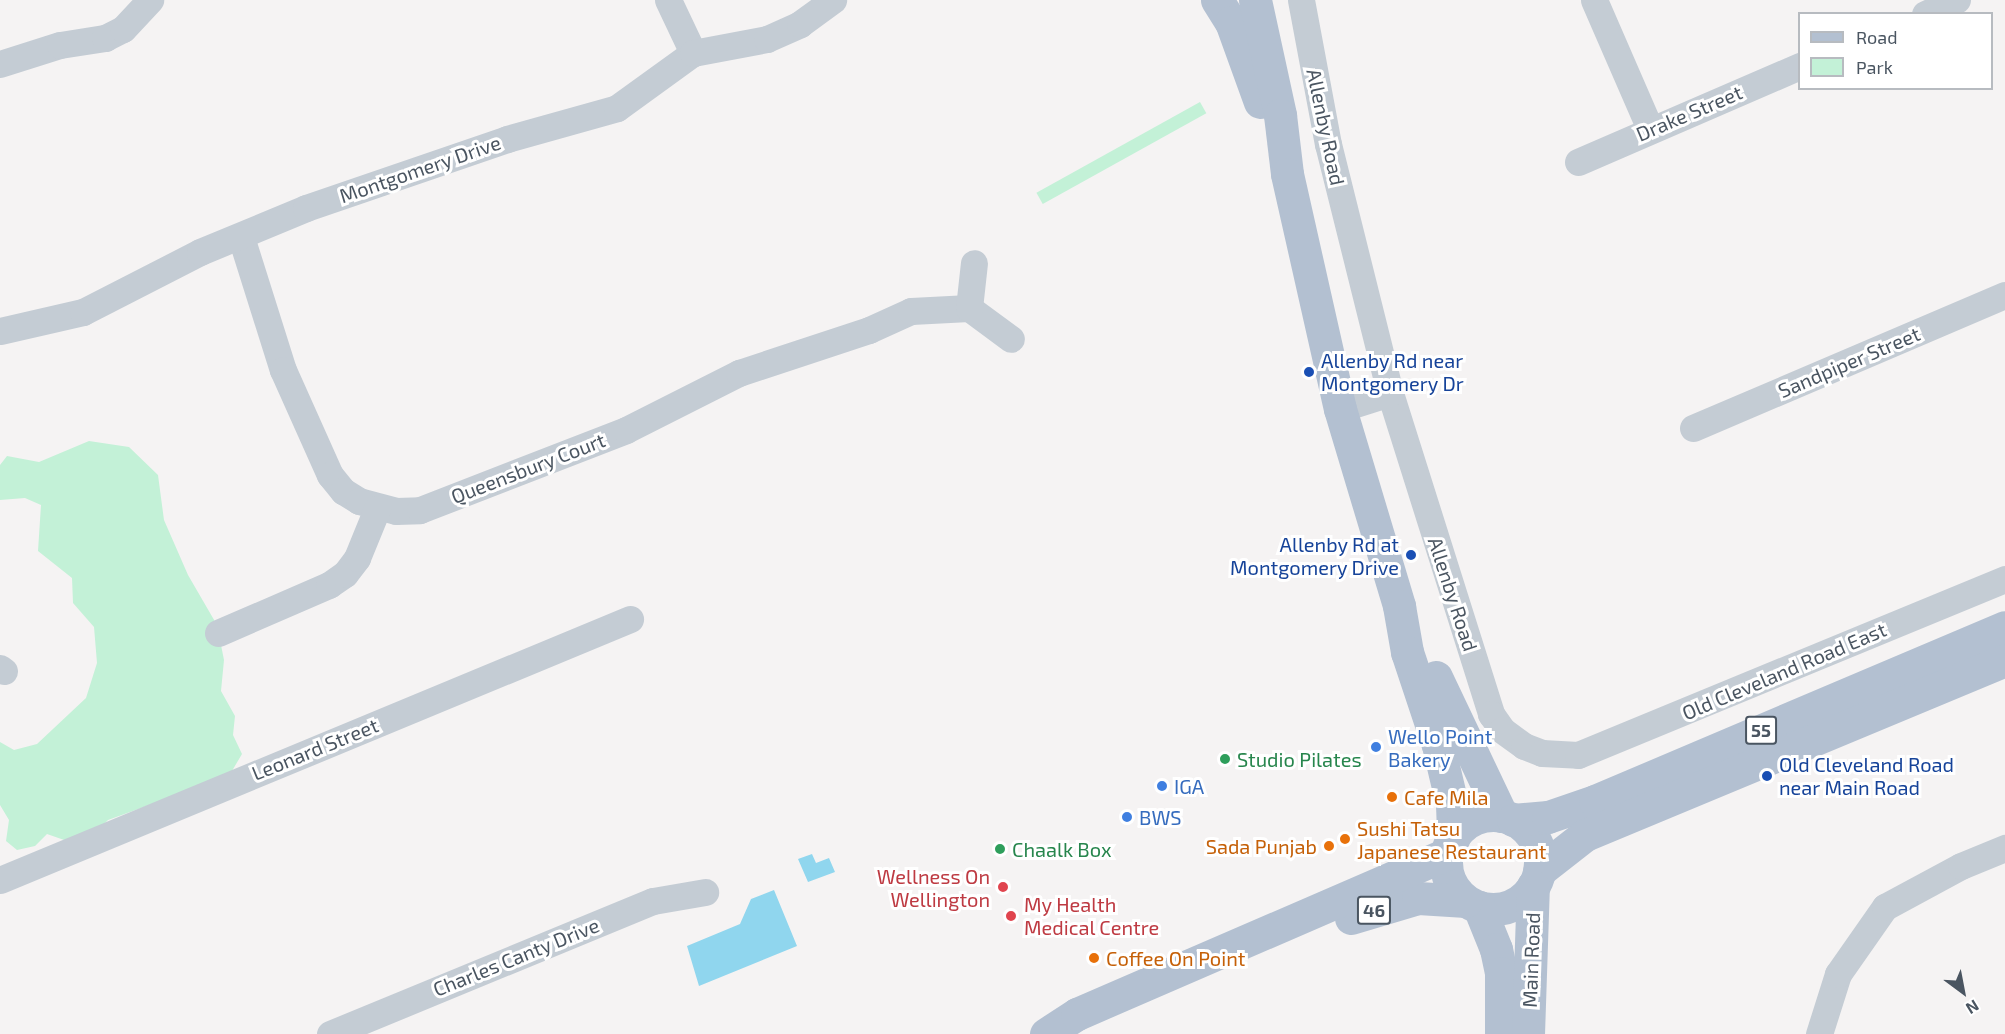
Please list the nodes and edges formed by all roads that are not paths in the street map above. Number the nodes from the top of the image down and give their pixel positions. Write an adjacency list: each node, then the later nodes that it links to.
1 (150, 0): 11 (street)
2 (668, 0): 10 (street)
3 (833, 0): 10 (street, Montgomery Drive)
4 (1217, 0): 15 (main road)
5 (1256, 0): 15 (main road)
6 (1301, 0): 22 (street, Allenby Road)
7 (1594, 0): 13 (street)
8 (1957, 0): 9 (street)
9 (1930, 12)
10 (693, 53): 16 (street, Montgomery Drive)
11 (0, 64)
12 (1798, 67): 13 (street, Drake Street)
13 (1650, 129): 14 (street, Drake Street)
14 (1578, 162)
15 (1287, 174): 23 (main road)
16 (241, 237): 20 (street, Montgomery Drive); 25 (street, Queensbury Court)
17 (974, 263): 19 (street)
18 (2005, 296): 24 (street, Sandpiper Street)
19 (969, 308): 21 (street); 25 (street, Queensbury Court)
20 (0, 331)
21 (1011, 339)
22 (1390, 393): 23 (street); 32 (street, Allenby Road)
23 (1340, 409): 27 (main road)
24 (1693, 428)
25 (377, 508): 30 (street)
26 (2005, 579): 32 (street, Old Cleveland Road East)
27 (1399, 606): 33 (main road); 34 (main road)
28 (630, 619): 37 (street, Leonard Street)
29 (2005, 627): 33 (main road, 55)
30 (218, 633)
31 (2005, 660): 36 (main road, 55)
32 (1560, 756)
33 (1508, 818): 34 (main road, 46); 36 (main road)
34 (1450, 846): 39 (main road); 41 (main road, 46)
35 (2005, 848): 45 (street)
36 (1536, 878): 39 (main road, 46); 44 (main road, Main Road)
37 (0, 880)
38 (705, 892): 40 (street, Charles Canty Drive)
39 (1472, 904): 42 (main road, 46); 43 (main road, Main Road)
40 (330, 1034)
41 (1046, 1034)
42 (1056, 1034)
43 (1501, 1034)
44 (1528, 1034)
45 (1819, 1034)

